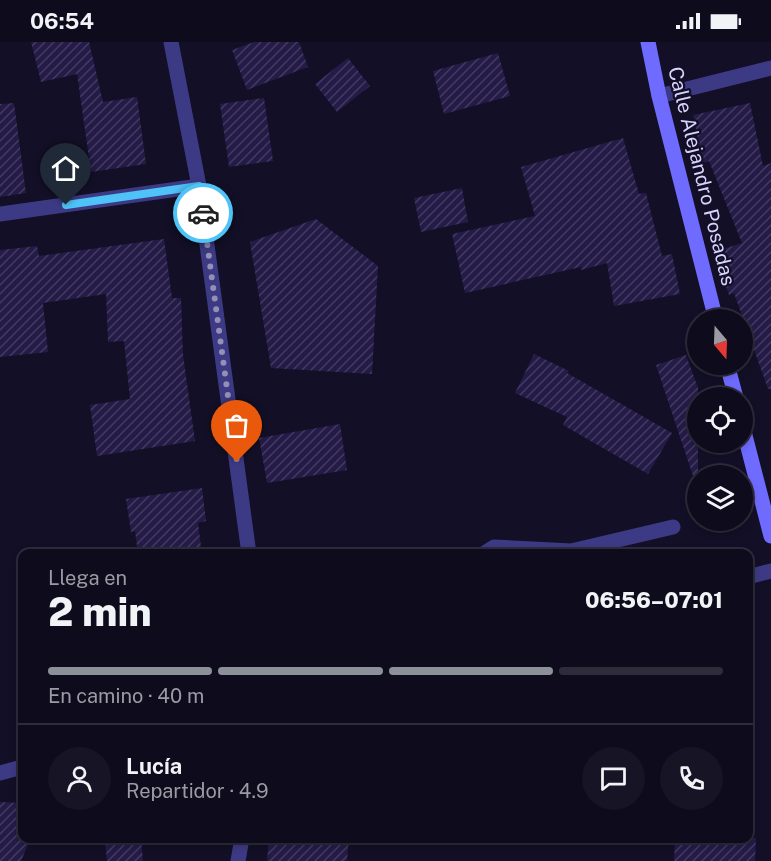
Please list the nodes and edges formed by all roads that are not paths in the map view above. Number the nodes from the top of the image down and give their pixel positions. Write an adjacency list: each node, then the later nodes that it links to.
1 (171, 42): 5 (street)
2 (648, 42): 4 (street, Calle Alejandro Posadas)
3 (771, 68): 4 (street)
4 (659, 96): 7 (street, Calle Alejandro Posadas)
5 (199, 186): 6 (street); 11 (street)
6 (0, 214)
7 (713, 309)
8 (750, 453): 10 (street)
9 (673, 527): 14 (street)
10 (771, 536)
11 (248, 549)
12 (492, 549): 13 (street)
13 (533, 549)
14 (580, 549)
15 (771, 572): 16 (street)
16 (753, 576)
17 (18, 768): 18 (street)
18 (0, 773)
19 (241, 843): 20 (street)
20 (238, 861)

